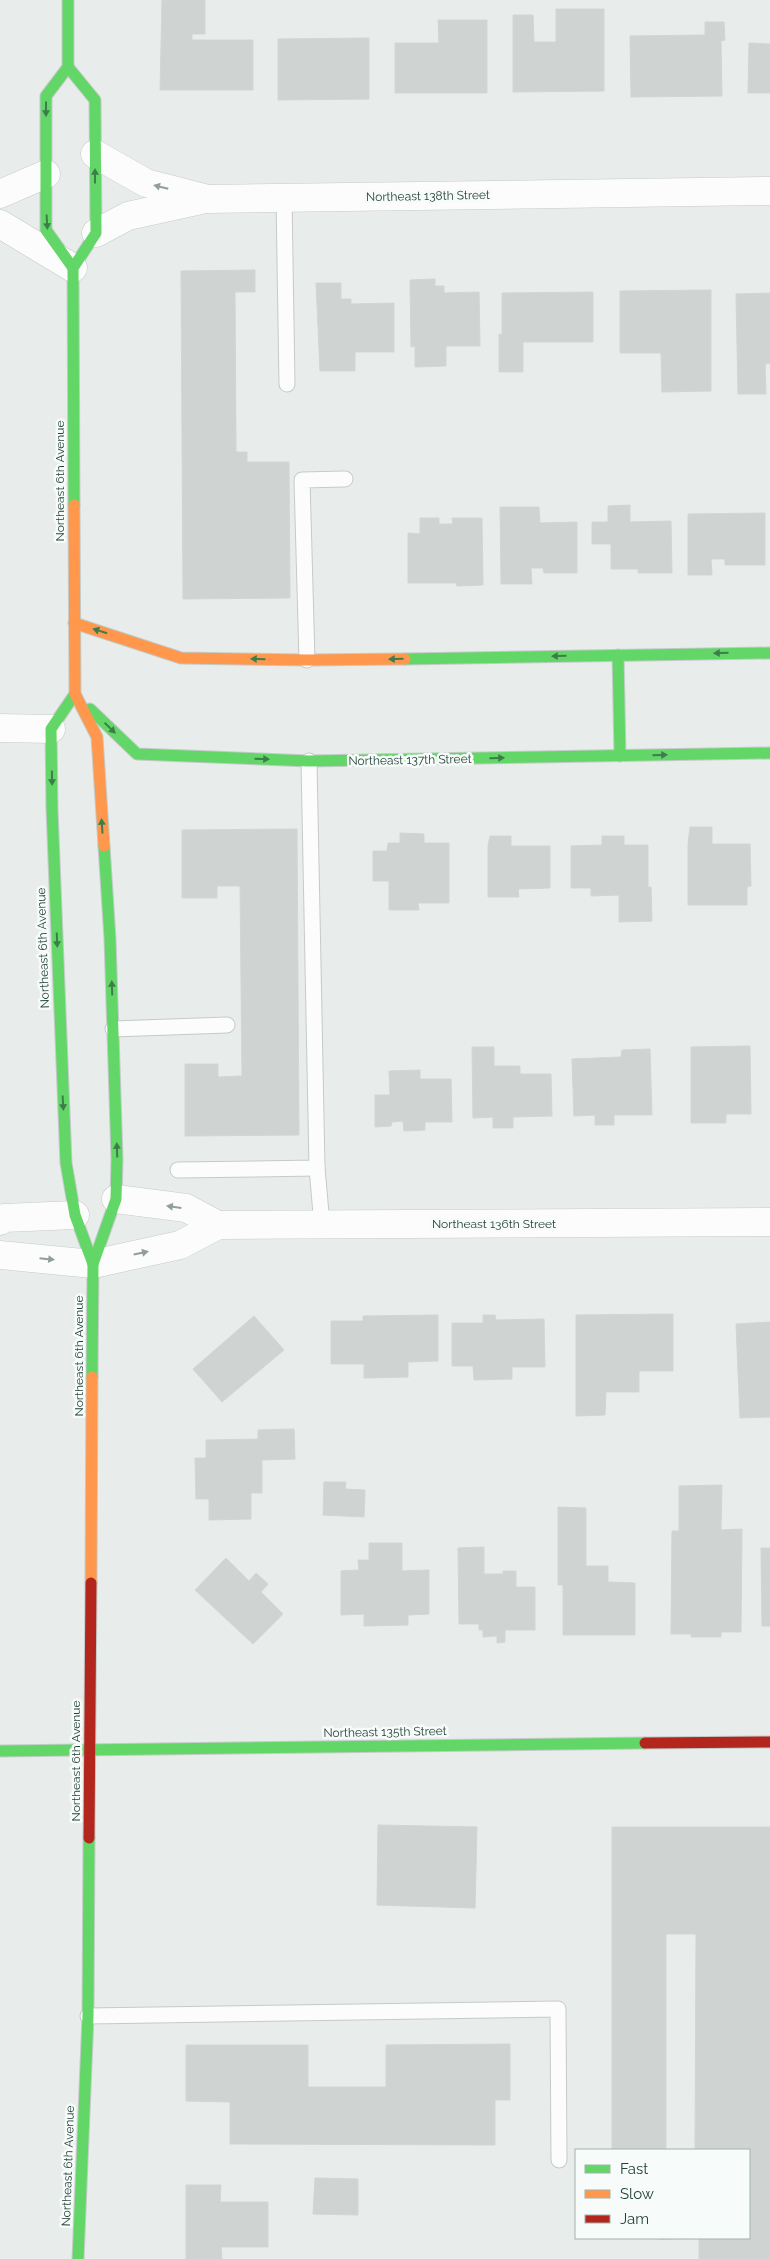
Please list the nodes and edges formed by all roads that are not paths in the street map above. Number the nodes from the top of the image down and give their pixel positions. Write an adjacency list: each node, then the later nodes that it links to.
1 (68, 0): 2 (main road)
2 (68, 67): 3 (main road); 4 (main road, one-way to 4)
3 (95, 154): 8 (street, Northeast 138th Street, one-way to 3); 10 (main road, one-way to 3)
4 (46, 174): 6 (street); 11 (main road, one-way to 11)
5 (770, 191): 7 (street, Northeast 138th Street)
6 (0, 194)
7 (284, 198): 8 (street, Northeast 138th Street); 12 (lane)
8 (208, 199): 10 (street)
9 (0, 224): 11 (street)
10 (96, 234): 11 (main road)
11 (73, 268): 14 (main road, Northeast 6th Avenue)
12 (286, 384)
13 (345, 480): 17 (lane)
14 (74, 623): 17 (main road, one-way to 14); 18 (main road, Northeast 6th Avenue)
15 (770, 652): 16 (main road, one-way to 16)
16 (618, 655): 17 (main road, one-way to 17); 22 (main road)
17 (307, 660)
18 (75, 694): 20 (main road); 23 (main road, Northeast 137th Street, one-way to 23); 25 (main road, Northeast 6th Avenue, one-way to 18)
19 (0, 728): 20 (street)
20 (51, 729): 29 (main road, Northeast 6th Avenue, one-way to 29)
21 (770, 753): 22 (main road, Northeast 137th Street, one-way to 21)
22 (620, 756): 23 (main road, Northeast 137th Street, one-way to 22)
23 (309, 761): 26 (lane)
24 (227, 1025): 25 (lane)
25 (113, 1029): 28 (main road, Northeast 6th Avenue, one-way to 25)
26 (317, 1168): 27 (lane); 33 (lane)
27 (178, 1170)
28 (116, 1199): 32 (street, Northeast 136th Street, one-way to 28); 35 (main road, Northeast 6th Avenue)
29 (75, 1215): 30 (street); 35 (main road, Northeast 6th Avenue)
30 (0, 1221)
31 (770, 1222): 33 (street, Northeast 136th Street)
32 (218, 1225): 33 (street, Northeast 136th Street); 35 (street, Northeast 136th Street, one-way to 32)
33 (322, 1225)
34 (0, 1255): 35 (street, Northeast 136th Street, one-way to 35)
35 (93, 1264): 37 (main road, Northeast 6th Avenue)
36 (770, 1742): 37 (main road, Northeast 135th Street)
37 (90, 1749): 38 (main road, Northeast 135th Street); 39 (main road, Northeast 6th Avenue)
38 (0, 1751)
39 (88, 2016): 40 (lane); 41 (main road, Northeast 6th Avenue)
40 (559, 2160)
41 (78, 2259)

